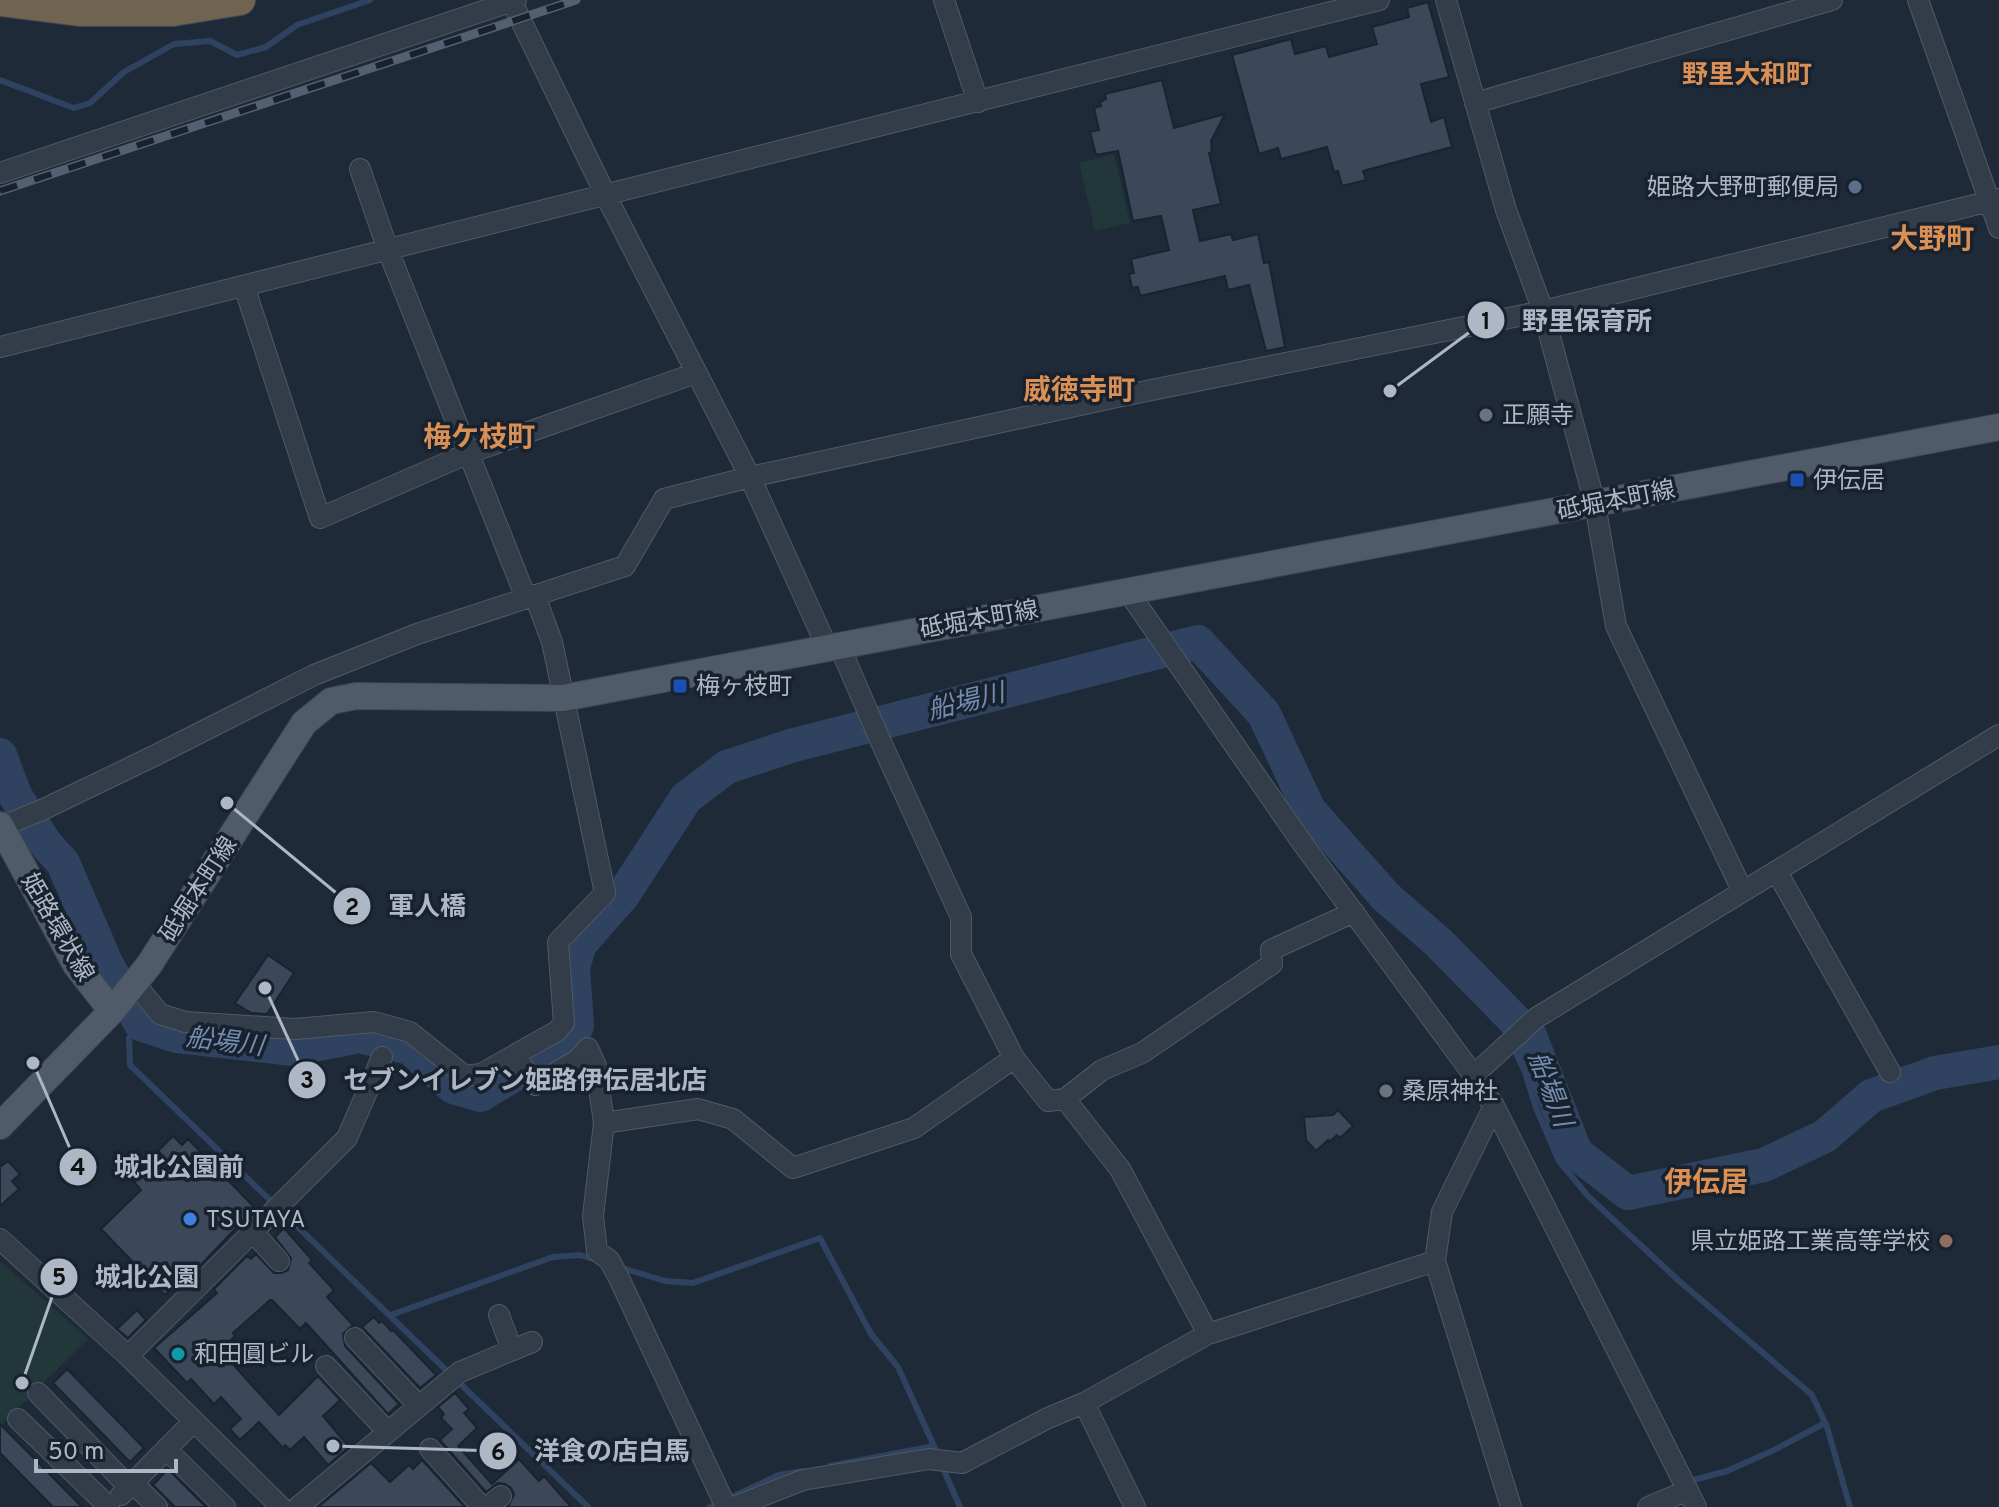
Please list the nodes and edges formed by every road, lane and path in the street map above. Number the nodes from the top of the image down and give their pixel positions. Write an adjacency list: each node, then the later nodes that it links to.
1 (240, 0): 8 (highway)
2 (513, 0): 12 (street); 13 (street)
3 (944, 0): 9 (street)
4 (1379, 0): 9 (street)
5 (1446, 0): 10 (street)
6 (1832, 0): 10 (street)
7 (1918, 0): 14 (street)
8 (0, 1)
9 (978, 102): 13 (street)
10 (1475, 103): 18 (street)
11 (360, 169): 16 (street)
12 (0, 173)
13 (606, 196): 16 (street); 20 (street)
14 (1994, 200): 15 (street); 18 (street)
15 (1999, 228)
16 (388, 250): 17 (street); 22 (street)
17 (244, 286): 19 (street); 22 (street)
18 (1543, 311): 23 (street); 24 (street)
19 (0, 347)
20 (696, 373): 22 (street); 23 (street)
21 (1999, 427): 24 (main road, 砥堀本町線)
22 (469, 453): 26 (street)
23 (750, 477): 26 (street); 27 (street)
24 (1595, 504): 25 (main road, 砥堀本町線); 34 (street)
25 (1129, 593): 27 (main road, 砥堀本町線); 35 (street)
26 (535, 596): 28 (street); 29 (street)
27 (833, 646): 29 (main road, 砥堀本町線); 39 (street)
28 (314, 675): 30 (street); 32 (street)
29 (563, 698): 30 (main road, 砥堀本町線); 37 (street)
30 (323, 705): 36 (main road, 砥堀本町線)
31 (1999, 735): 33 (street)
32 (3, 826): 36 (main road, 姫路環状線)
33 (1777, 872): 34 (street); 40 (street)
34 (1742, 890): 41 (street)
35 (1354, 912): 41 (street); 42 (street)
36 (123, 998): 37 (street); 45 (main road)
37 (516, 1056): 44 (street)
38 (382, 1057): 46 (street)
39 (1014, 1058): 42 (street); 44 (street)
40 (1890, 1072)
41 (1474, 1075): 43 (street)
42 (1065, 1099): 51 (street)
43 (1494, 1106): 49 (street); 66 (street)
44 (604, 1123): 73 (street)
45 (0, 1126)
46 (253, 1232): 48 (street); 55 (street)
47 (0, 1239): 55 (street)
48 (279, 1261)
49 (1435, 1261): 51 (street); 76 (street)
50 (499, 1315): 54 (street)
51 (1208, 1334): 58 (street)
52 (355, 1338): 59 (street)
53 (532, 1342): 54 (street)
54 (512, 1350): 59 (street)
55 (128, 1356): 61 (street)
56 (326, 1366): 62 (street)
57 (38, 1393): 65 (street)
58 (1084, 1403): 74 (street); 75 (street)
59 (419, 1406): 62 (street)
60 (18, 1419): 68 (street)
61 (194, 1421): 63 (street); 71 (street)
62 (388, 1432): 72 (street)
63 (166, 1449): 65 (street); 70 (street)
64 (430, 1449): 67 (street)
65 (131, 1485): 68 (street); 69 (street)
66 (1692, 1498): 77 (street)
67 (491, 1503)
68 (109, 1507)
69 (157, 1507)
70 (225, 1507)
71 (281, 1507)
72 (298, 1507)
73 (726, 1507)
74 (734, 1507)
75 (1135, 1507)
76 (1511, 1507)
77 (1648, 1507)

